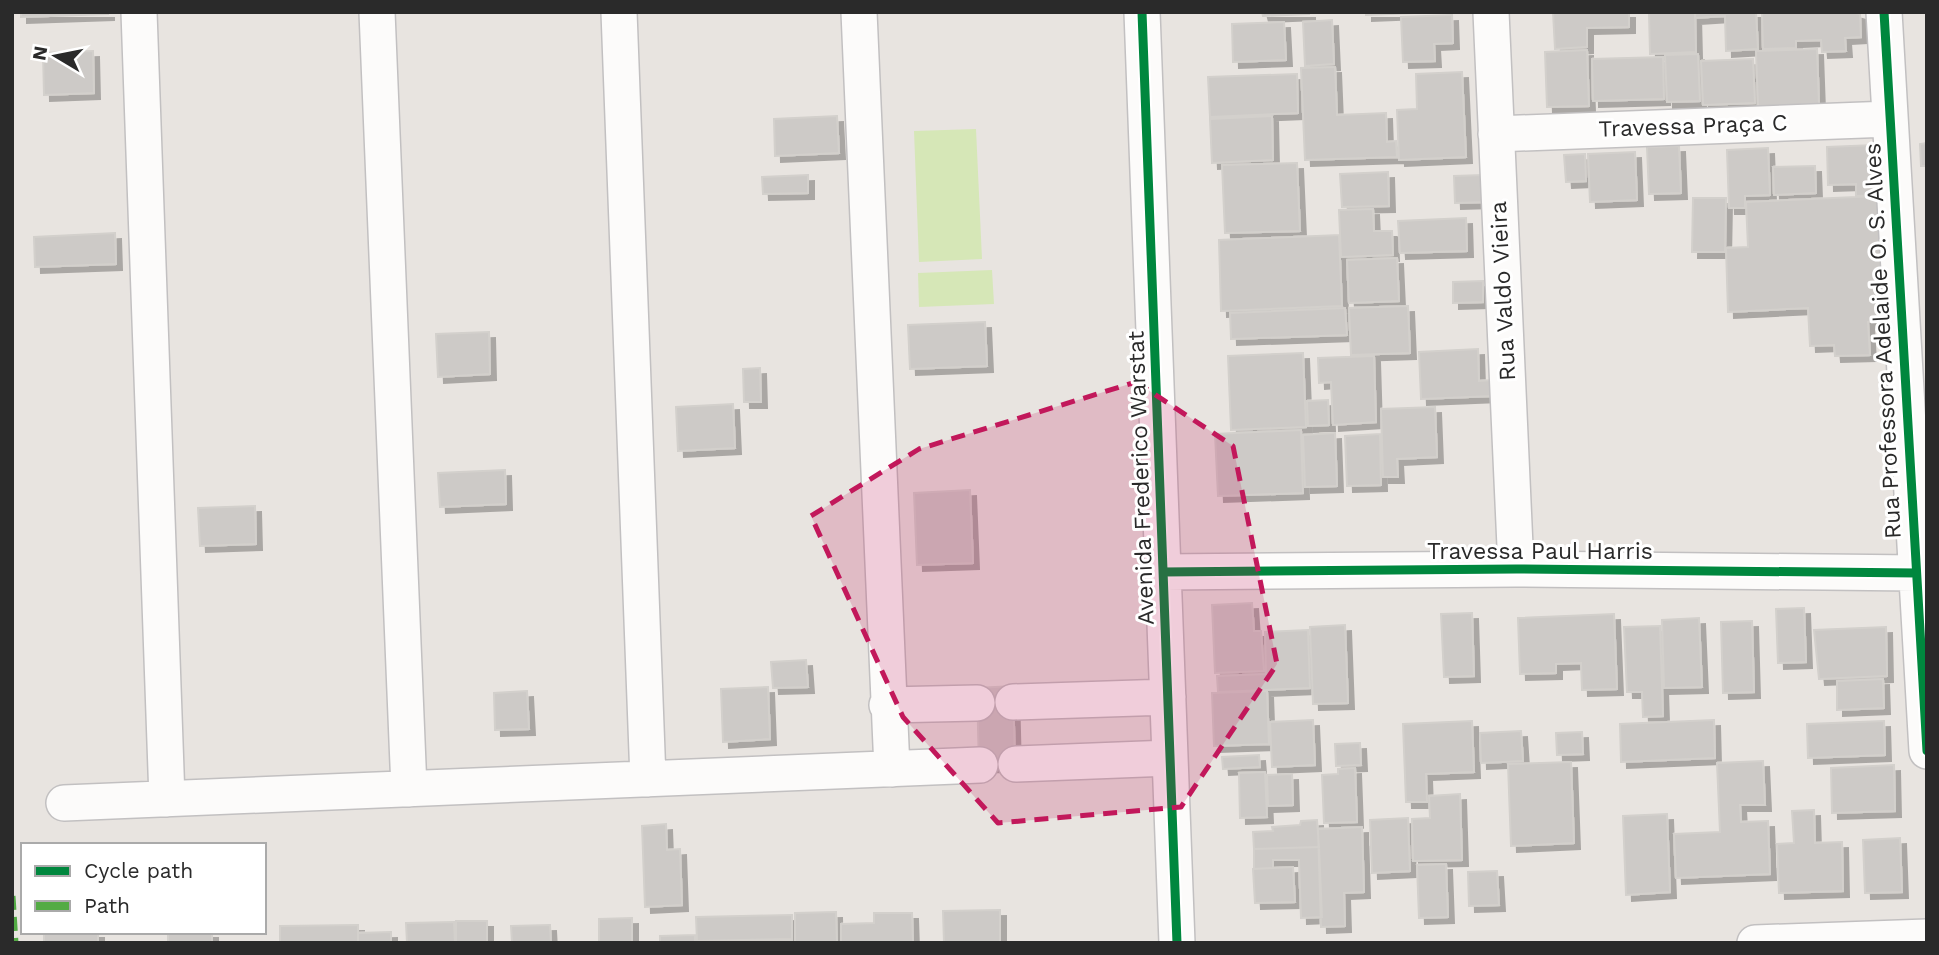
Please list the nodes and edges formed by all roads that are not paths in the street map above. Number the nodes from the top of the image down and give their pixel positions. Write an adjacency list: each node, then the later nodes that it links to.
1 (139, 12): 25 (street)
2 (377, 12): 24 (street)
3 (619, 12): 23 (street)
4 (859, 12): 17 (street)
5 (1142, 12): 12 (street, Avenida Frederico Warstat)
6 (1492, 12): 9 (street, Rua Valdo Vieira)
7 (1884, 12): 8 (street, Rua Professora Adelaide O. S. Alves)
8 (1890, 118): 9 (street, Travessa Praça C); 10 (street, Rua Professora Adelaide O. S. Alves)
9 (1496, 134): 11 (street, Rua Valdo Vieira)
10 (1918, 440): 13 (street, Rua Professora Adelaide O. S. Alves)
11 (1516, 569): 12 (street, Travessa Paul Harris); 13 (street, Travessa Paul Harris)
12 (1163, 572): 14 (street, Avenida Frederico Warstat)
13 (1916, 573): 18 (street, Rua Professora Adelaide O. S. Alves)
14 (1168, 697): 15 (street); 19 (street, Avenida Frederico Warstat)
15 (1013, 702)
16 (977, 703): 17 (street)
17 (887, 705): 22 (street)
18 (1927, 751)
19 (1170, 758): 20 (street); 28 (street, Avenida Frederico Warstat)
20 (1016, 764)
21 (980, 765): 22 (street)
22 (892, 769): 23 (street)
23 (648, 779): 24 (street)
24 (409, 789): 25 (street)
25 (167, 799): 26 (street)
26 (64, 803)
27 (1927, 937): 29 (street)
28 (1177, 943)
29 (1755, 943)

